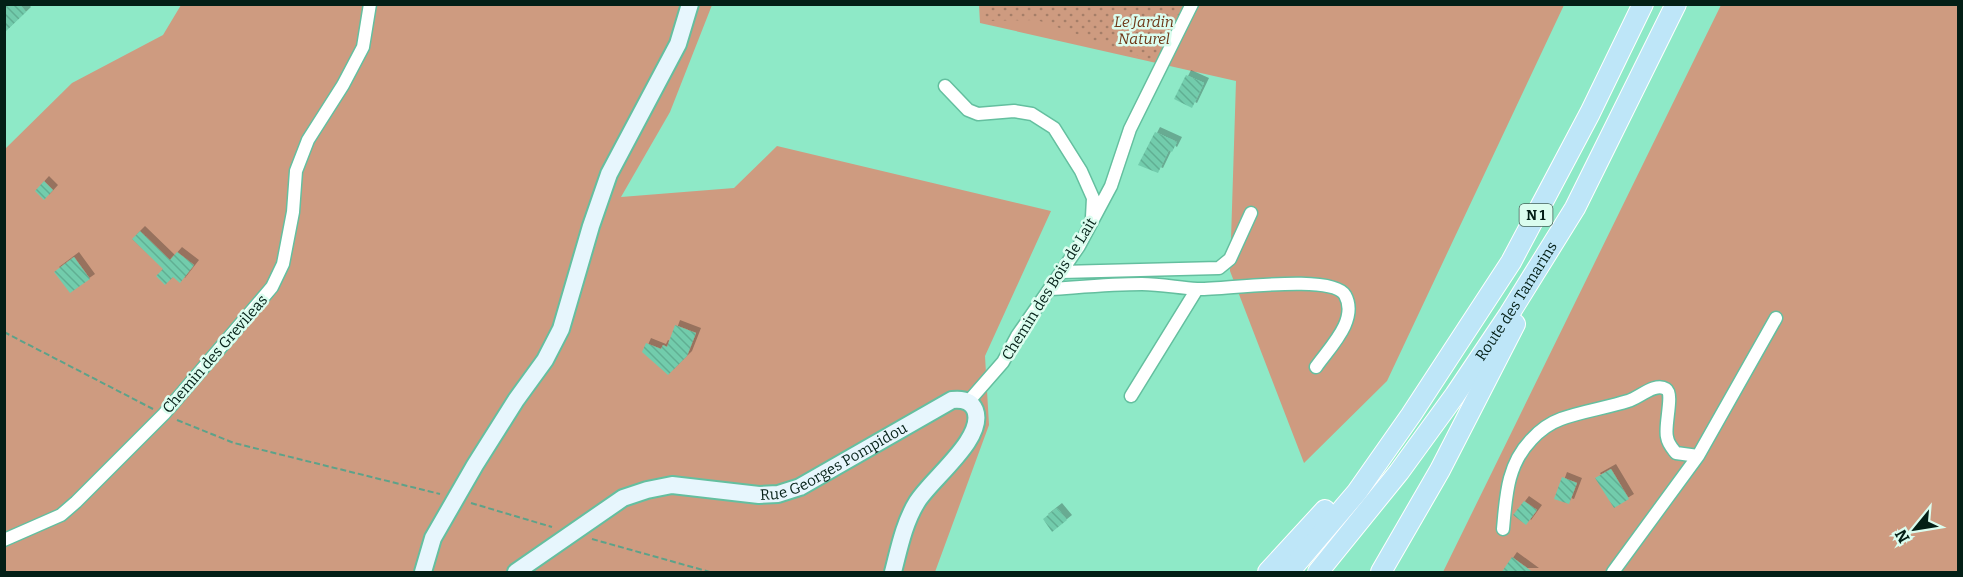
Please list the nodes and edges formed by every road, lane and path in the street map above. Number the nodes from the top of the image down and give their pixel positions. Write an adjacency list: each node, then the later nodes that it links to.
1 (370, 4): 18 (street, Chemin des Grevileas)
2 (690, 4): 21 (main road)
3 (1192, 4): 9 (street, Chemin des Bois de Lait)
4 (1643, 4): 19 (highway, Route des Tamarins / N 1)
5 (1676, 4): 7 (highway, Route des Tamarins / N 1)
6 (945, 86): 9 (street)
7 (1575, 208): 31 (highway, Route des Tamarins / N 1); 32 (highway)
8 (1251, 213): 10 (street)
9 (1092, 221): 10 (street, Chemin des Bois de Lait)
10 (1061, 272): 11 (street, Chemin des Bois de Lait)
11 (1051, 289): 12 (street); 17 (street, Chemin des Bois de Lait)
12 (1197, 289): 15 (street); 16 (street)
13 (1776, 318): 20 (street)
14 (4, 332): 18 (path)
15 (1316, 367)
16 (1131, 396)
17 (968, 402): 23 (main road, Rue Georges Pompidou); 28 (main road)
18 (164, 414): 21 (path); 24 (street, Chemin des Grevileas)
19 (1412, 415): 29 (highway); 30 (highway, Route des Tamarins / N 1)
20 (1698, 456): 22 (street); 33 (street)
21 (456, 498): 23 (path); 25 (main road)
22 (1503, 529)
23 (572, 533): 26 (main road, Rue Georges Pompidou); 27 (path)
24 (4, 540)
25 (423, 573)
26 (516, 573)
27 (710, 573)
28 (892, 573)
29 (1268, 573)
30 (1289, 573)
31 (1318, 573)
32 (1382, 573)
33 (1612, 573)

